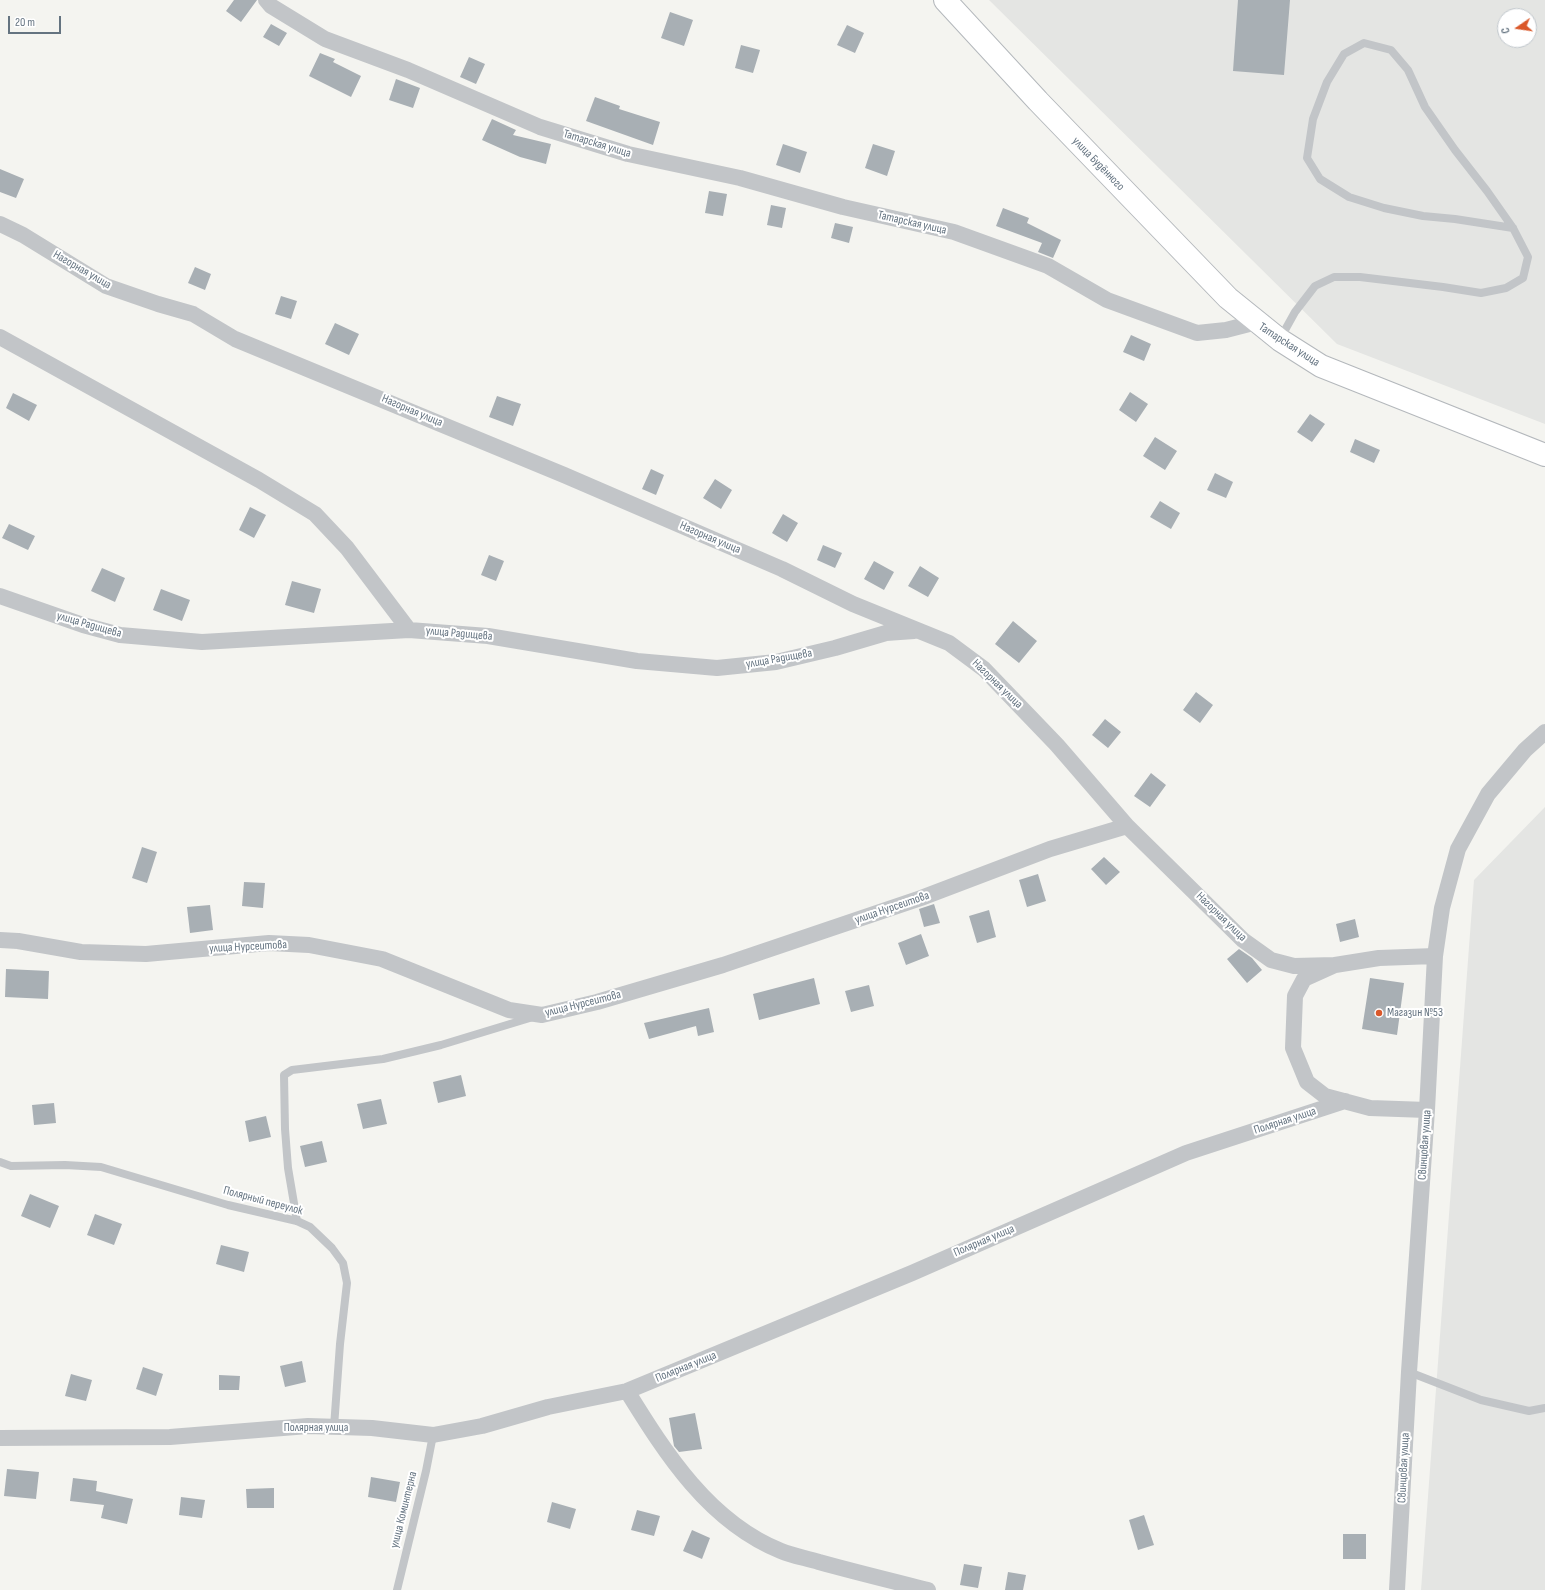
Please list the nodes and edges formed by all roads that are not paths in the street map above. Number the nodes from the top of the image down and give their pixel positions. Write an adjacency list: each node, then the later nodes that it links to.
1 (266, 0): 5 (street, Татарская улица)
2 (945, 0): 5 (street, улица Будённого)
3 (0, 224): 11 (street, Нагорная улица)
4 (1513, 228): 4 (lane); 7 (lane)
5 (1257, 322): 7 (street, Татарская улица)
6 (0, 337): 10 (street)
7 (1280, 340): 8 (street, Татарская улица)
8 (1545, 455)
9 (0, 596): 10 (street, улица Радищева)
10 (409, 630): 11 (street, улица Радищева)
11 (918, 630): 13 (street, Нагорная улица)
12 (1545, 732): 15 (street, Свинцовая улица)
13 (1127, 826): 16 (street, Нагорная улица); 17 (street, улица Нурсеитова)
14 (0, 940): 17 (street, улица Нурсеитова)
15 (1435, 956): 16 (street); 19 (street, Свинцовая улица)
16 (1334, 965): 18 (street)
17 (542, 1015): 21 (lane)
18 (1345, 1101): 19 (street); 23 (street, Полярная улица)
19 (1427, 1110): 22 (street, Свинцовая улица)
20 (0, 1162): 21 (lane, Полярный переулок)
21 (297, 1221): 25 (lane, Полярный переулок)
22 (1409, 1372): 24 (lane); 30 (street, Свинцовая улица)
23 (627, 1391): 26 (street, Полярная улица); 29 (street)
24 (1545, 1408)
25 (334, 1427): 26 (street, Полярная улица); 27 (street, Полярная улица)
26 (433, 1435): 28 (lane, улица Коминтерна)
27 (0, 1438)
28 (397, 1590)
29 (928, 1590)
30 (1397, 1590)

